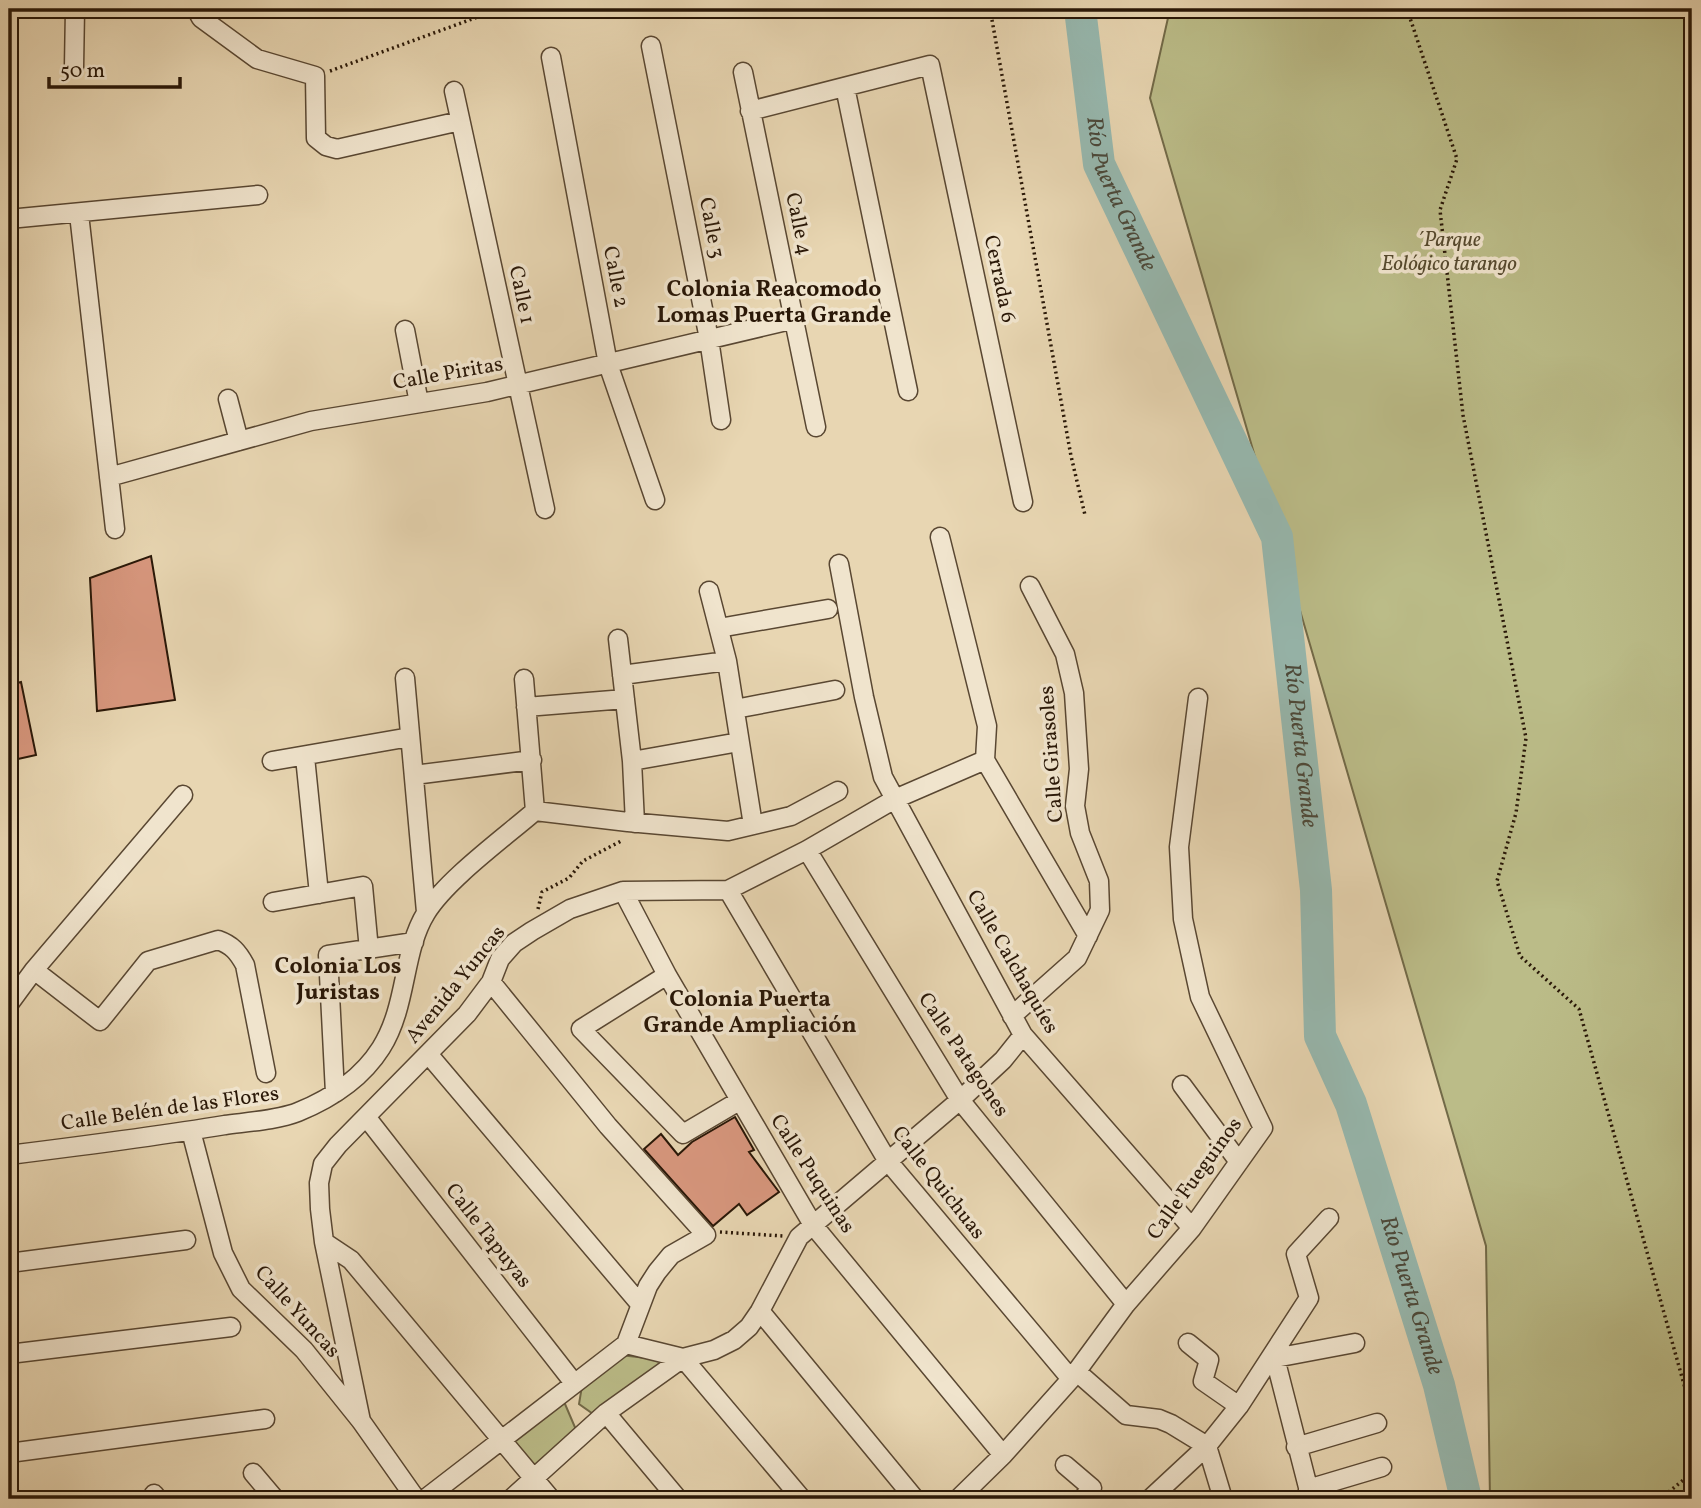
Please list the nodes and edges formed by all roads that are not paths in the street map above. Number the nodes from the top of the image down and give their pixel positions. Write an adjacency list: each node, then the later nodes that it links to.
1 (75, 9): 5 (street)
2 (196, 9): 10 (street)
3 (651, 46): 16 (street, Calle 3)
4 (551, 57): 17 (street, Calle 2)
5 (74, 67)
6 (743, 72): 9 (street, Calle 4)
7 (845, 87): 9 (street); 19 (street); 27 (street, Cerrada 6)
8 (454, 90): 10 (street, Calle 1)
9 (750, 111): 14 (street, Calle 4)
10 (460, 121): 18 (street, Calle 1)
11 (258, 195): 12 (street)
12 (79, 214): 13 (street); 25 (street)
13 (9, 219)
14 (795, 319): 16 (street, Calle Piritas); 23 (street, Calle 4)
15 (405, 330): 21 (street)
16 (709, 340): 17 (street, Calle Piritas); 22 (street, Calle 3)
17 (608, 364): 18 (street, Calle Piritas); 26 (street, Calle 2)
18 (517, 385): 21 (street, Calle Piritas); 28 (street, Calle 1)
19 (908, 391)
20 (228, 399): 24 (street)
21 (419, 403): 24 (street, Calle Piritas)
22 (721, 420)
23 (816, 427)
24 (239, 441): 25 (street, Calle Piritas)
25 (109, 477): 29 (street)
26 (655, 500)
27 (1023, 502)
28 (545, 509)
29 (116, 529)
30 (940, 537): 50 (street)
31 (839, 564): 56 (street, Calle Calchaquíes)
32 (1030, 586): 66 (street, Calle Girasoles)
33 (709, 591): 35 (street)
34 (828, 609): 35 (street)
35 (719, 628): 37 (street)
36 (618, 639): 38 (street)
37 (727, 661): 38 (street); 45 (street)
38 (622, 675): 43 (street)
39 (405, 678): 46 (street)
40 (524, 679): 44 (street)
41 (835, 690): 45 (street)
42 (1198, 698): 85 (street, Calle Fueguinos)
43 (625, 699): 44 (street); 52 (street)
44 (526, 707): 49 (street)
45 (735, 709): 47 (street)
46 (410, 737): 48 (street); 53 (street)
47 (739, 742): 52 (street); 59 (street)
48 (305, 757): 51 (street); 63 (street)
49 (532, 760): 53 (street); 57 (street)
50 (985, 760): 56 (street, Avenida Yuncas); 66 (street)
51 (272, 761)
52 (632, 761): 58 (street)
53 (414, 775): 65 (street)
54 (838, 791): 59 (street)
55 (183, 795): 69 (street)
56 (895, 799): 60 (street, Avenida Yuncas); 73 (street, Calle Calchaquíes)
57 (535, 811): 58 (street); 65 (street, Calle Belén de las Flores)
58 (631, 822): 59 (street)
59 (753, 825)
60 (807, 850): 61 (street, Avenida Yuncas); 79 (street, Calle Patagones)
61 (728, 890): 62 (street, Avenida Yuncas); 84 (street, Calle Quichuas)
62 (623, 891): 70 (street, Calle Puquinas); 71 (street, Avenida Yuncas)
63 (319, 894): 64 (street); 68 (street)
64 (272, 902)
65 (426, 912): 67 (street, Calle Belén de las Flores)
66 (1088, 936): 73 (street, Calle Girasoles)
67 (414, 942): 68 (street); 78 (street, Calle Belén de las Flores)
68 (369, 950): 78 (street)
69 (34, 970): 72 (street); 76 (street)
70 (667, 975): 80 (street, Calle Puquinas); 80 (street)
71 (491, 982): 75 (street, Avenida Yuncas); 92 (street)
72 (9, 1004)
73 (1012, 1016): 74 (street, Calle Calchaquíes)
74 (1023, 1035): 79 (street); 88 (street, Calle Calchaquíes)
75 (429, 1055): 81 (street, Avenida Yuncas); 92 (street)
76 (266, 1073)
77 (1182, 1086): 85 (street)
78 (335, 1093): 82 (street, Calle Belén de las Flores)
79 (960, 1100): 84 (street); 93 (street, Calle Patagones)
80 (738, 1101): 87 (street, Calle Puquinas)
81 (367, 1118): 90 (street, Avenida Yuncas); 103 (street, Calle Tapuyas)
82 (191, 1131): 83 (street, Calle Belén de las Flores); 107 (street, Calle Yuncas)
83 (9, 1155)
84 (887, 1160): 87 (street); 102 (street, Calle Quichuas)
85 (1239, 1162): 88 (street, Calle Fueguinos)
86 (1329, 1219): 101 (street)
87 (813, 1225): 94 (street); 113 (street, Calle Puquinas)
88 (1192, 1228): 93 (street, Calle Fueguinos)
89 (186, 1240): 91 (street)
90 (324, 1242): 107 (street, Avenida Yuncas); 109 (street)
91 (9, 1263)
92 (640, 1304): 98 (street)
93 (1126, 1304): 102 (street, Calle Fueguinos)
94 (760, 1311): 100 (street); 126 (street)
95 (231, 1327): 99 (street)
96 (1188, 1343): 104 (street)
97 (1355, 1343): 101 (street)
98 (626, 1344): 100 (street); 103 (street)
99 (9, 1354)
100 (682, 1358): 105 (street); 125 (street)
101 (1272, 1359): 104 (street); 111 (street)
102 (1074, 1376): 110 (street, Calle Quichuas); 113 (street, Calle Fueguinos)
103 (574, 1382): 109 (street)
104 (1239, 1406): 110 (street)
105 (606, 1413): 117 (street); 124 (street)
106 (265, 1419): 112 (street)
107 (361, 1421): 120 (street, Calle Yuncas)
108 (1377, 1423): 111 (street)
109 (501, 1439): 117 (street); 121 (street)
110 (1207, 1446): 129 (street); 130 (street)
111 (1296, 1447): 118 (street)
112 (9, 1453)
113 (1003, 1455): 127 (street, Calle Fueguinos)
114 (1065, 1465): 128 (street)
115 (1382, 1467): 118 (street)
116 (253, 1472): 119 (street)
117 (533, 1479): 122 (street); 123 (street)
118 (1309, 1494)
119 (275, 1499)
120 (416, 1499)
121 (425, 1499)
122 (511, 1499)
123 (551, 1499)
124 (678, 1499)
125 (802, 1499)
126 (915, 1499)
127 (958, 1499)
128 (1082, 1499)
129 (1150, 1499)
130 (1223, 1499)

